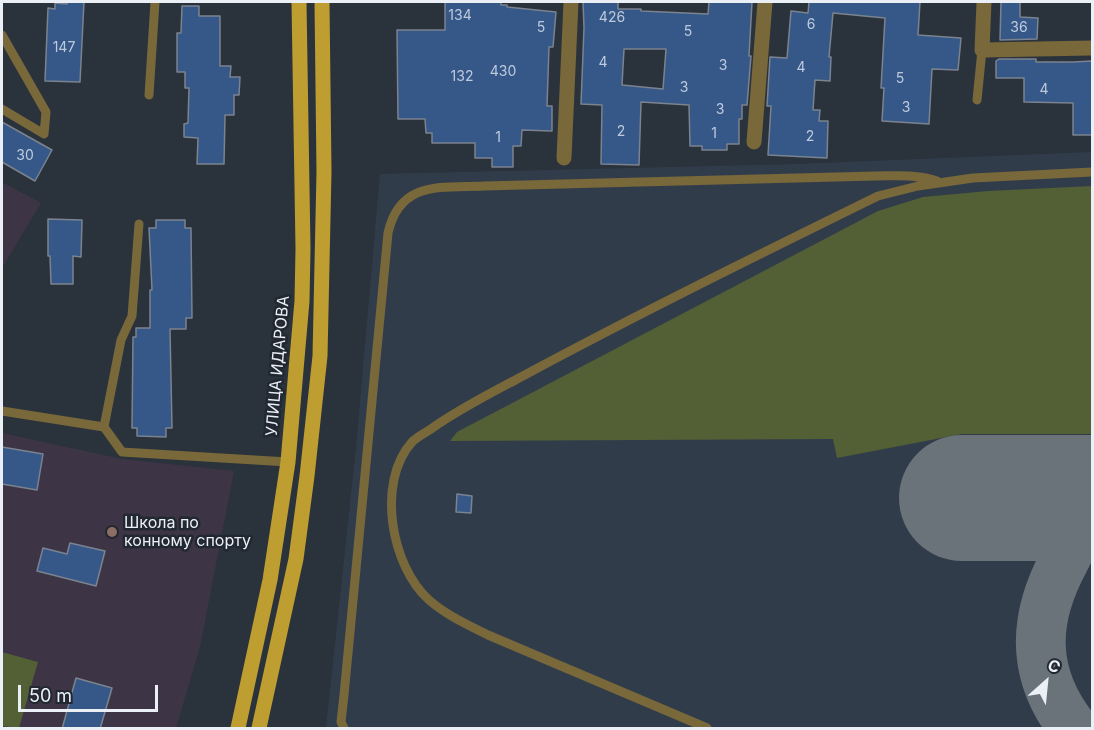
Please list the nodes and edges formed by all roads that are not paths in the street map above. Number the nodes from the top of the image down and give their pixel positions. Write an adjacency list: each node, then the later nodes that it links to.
1 (155, 2): 10 (lane)
2 (299, 2): 20 (main road, УЛИЦА ИДАРОВА)
3 (322, 2): 22 (main road)
4 (571, 2): 14 (street)
5 (765, 2): 13 (street)
6 (984, 2): 9 (street)
7 (2, 35): 12 (lane)
8 (1092, 48): 9 (street)
9 (982, 50): 11 (lane)
10 (149, 95)
11 (977, 100)
12 (2, 109)
13 (754, 142)
14 (564, 158)
15 (1092, 172): 16 (lane)
16 (940, 183): 23 (lane); 24 (lane)
17 (139, 224): 19 (lane)
18 (2, 411): 19 (lane)
19 (104, 427): 20 (lane)
20 (288, 462): 21 (main road, УЛИЦА ИДАРОВА)
21 (238, 729)
22 (259, 729)
23 (344, 729)
24 (707, 729)

